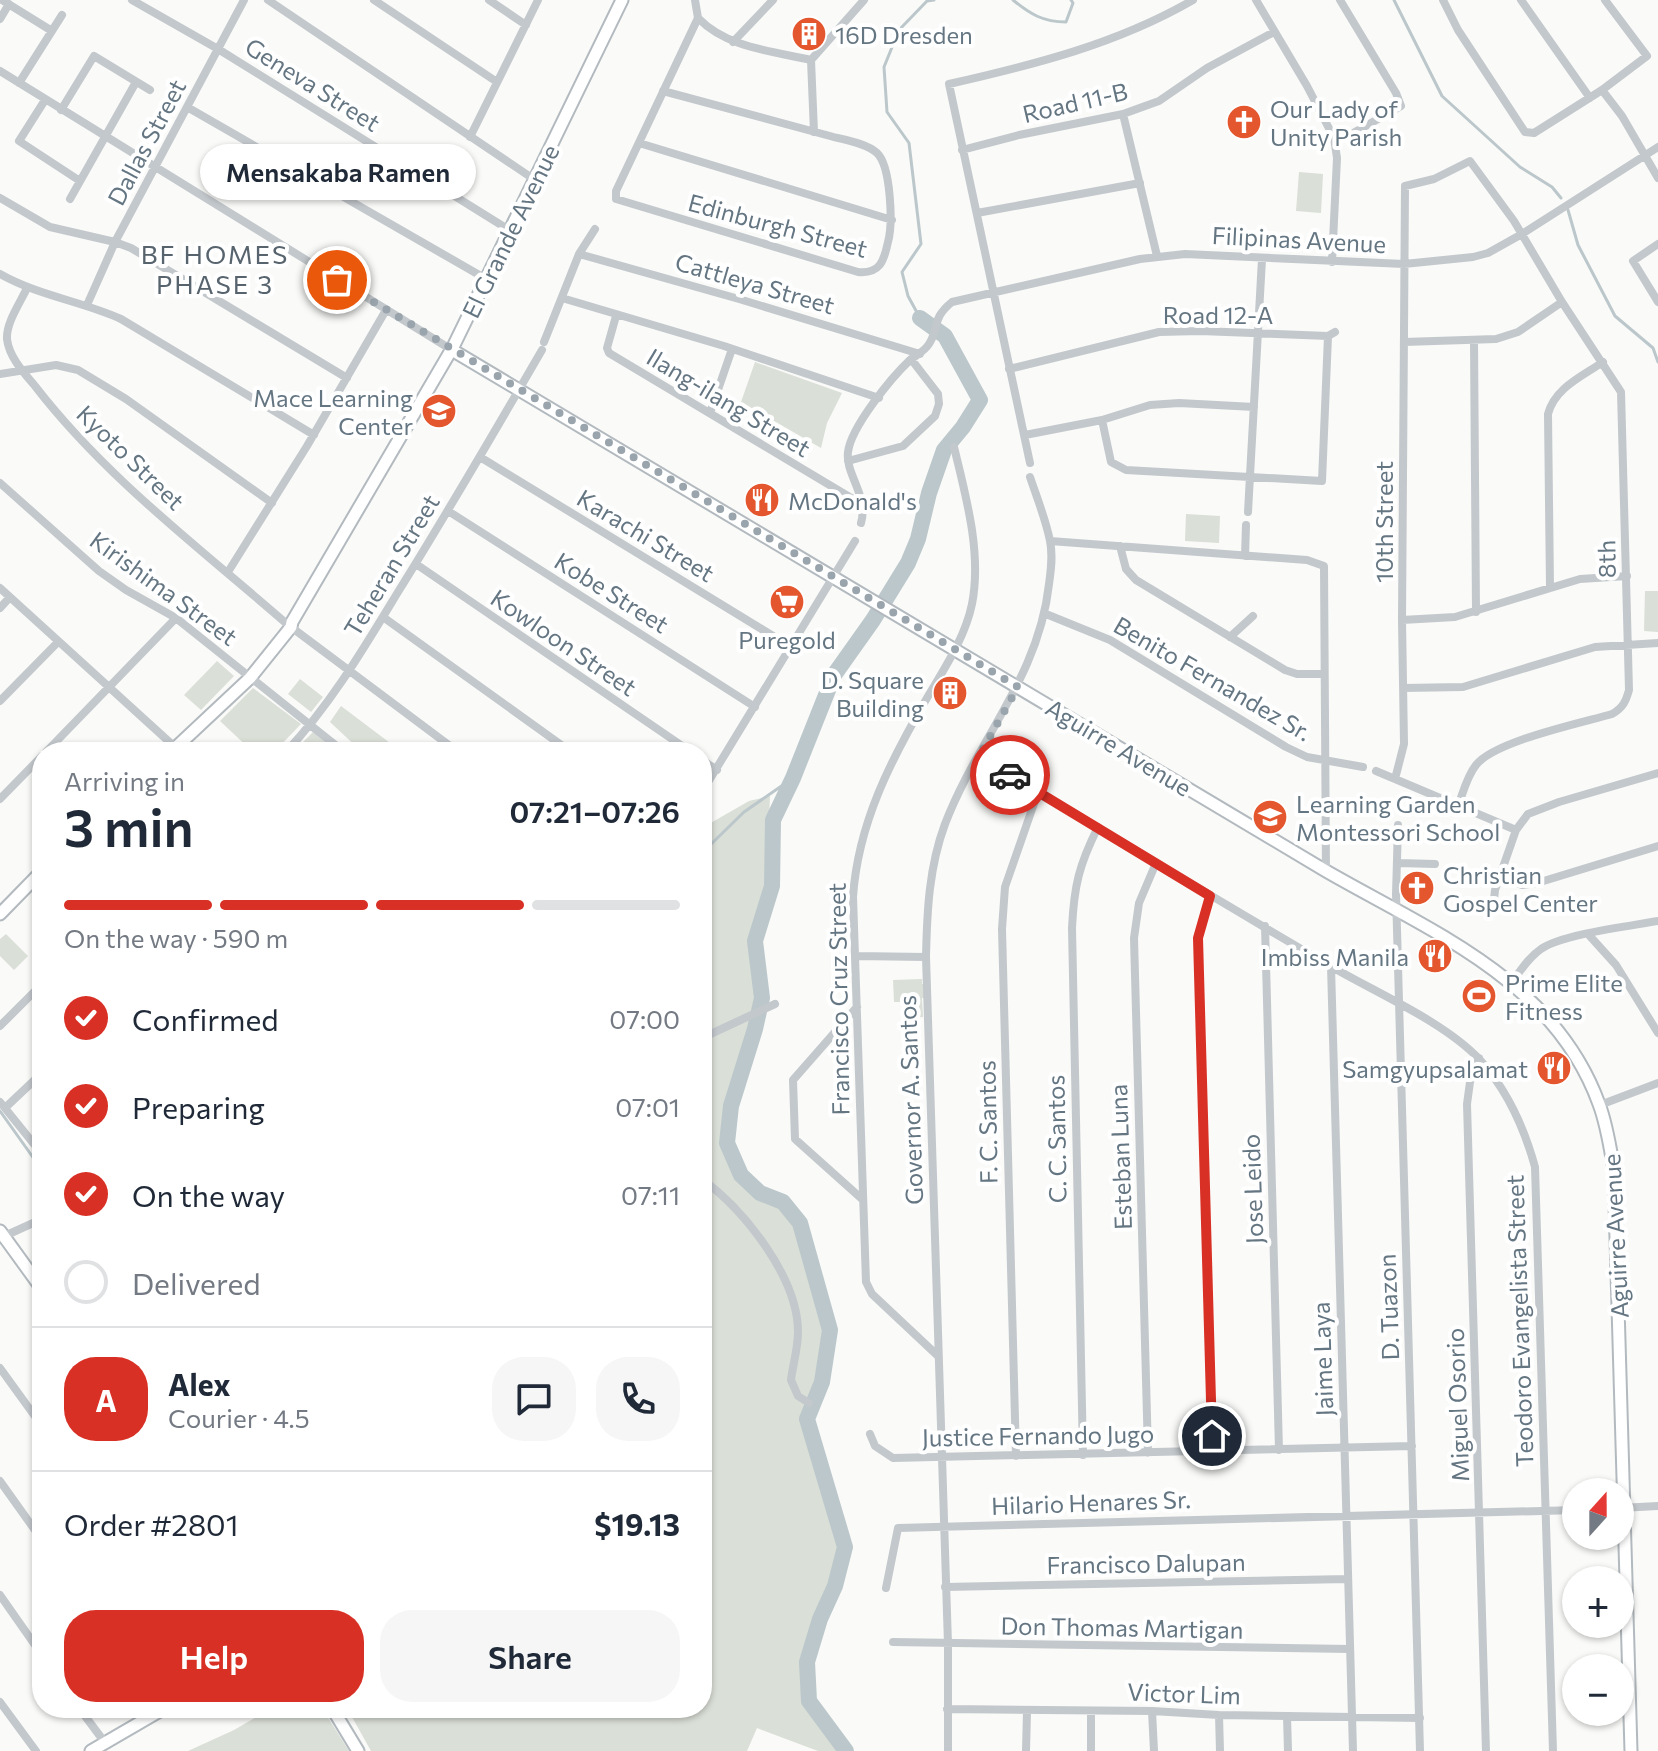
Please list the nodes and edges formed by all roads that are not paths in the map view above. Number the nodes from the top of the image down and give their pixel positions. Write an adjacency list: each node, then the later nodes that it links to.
1 (132, 0): 25 (street, Geneva Street)
2 (244, 0): 25 (street, Dallas Street)
3 (268, 0): 40 (street)
4 (374, 0): 29 (street)
5 (489, 0): 21 (street)
6 (538, 0): 21 (street)
7 (622, 0): 49 (street, El Grande Avenue)
8 (695, 0): 19 (street)
9 (773, 0): 24 (street)
10 (864, 0): 26 (street)
11 (1193, 0): 45 (street)
12 (1256, 0): 23 (street)
13 (1340, 0): 42 (street)
14 (1443, 0): 34 (street)
15 (1521, 0): 34 (street)
16 (1605, 0): 32 (street)
17 (5, 2): 20 (street); 22 (street)
18 (62, 15): 22 (street)
19 (698, 18): 24 (street); 33 (street)
20 (0, 19)
21 (526, 25): 29 (street)
22 (52, 31): 30 (street)
23 (1274, 32): 38 (street, Road 11-B); 42 (street)
24 (733, 42): 26 (street)
25 (218, 49): 36 (street, Dallas Street); 57 (street, Geneva Street)
26 (811, 60): 39 (street)
27 (1, 73): 30 (street, Aguirre Avenue)
28 (136, 82): 31 (street); 37 (street); 41 (street)
29 (497, 82): 40 (street)
30 (19, 83): 35 (street, Aguirre Avenue)
31 (150, 90)
32 (1602, 90): 34 (street); 46 (street)
33 (663, 91): 39 (street, Edinburgh Street); 43 (street)
34 (1590, 98)
35 (45, 100): 37 (street, Aguirre Avenue); 50 (street)
36 (187, 107): 47 (street, Dallas Street); 67 (street)
37 (61, 110): 41 (street, Aguirre Avenue)
38 (1123, 114): 45 (street, Road 11-B); 51 (street)
39 (814, 132): 55 (street, Edinburgh Street)
40 (470, 137): 49 (street)
41 (105, 138): 47 (street, Aguirre Avenue); 50 (street)
42 (1334, 138): 64 (street)
43 (639, 143): 55 (street); 55 (street, Edinburgh Street)
44 (1658, 147): 46 (street, Filipinas Avenue)
45 (962, 150): 54 (street)
46 (1644, 154): 48 (street); 58 (street, Filipinas Avenue)
47 (154, 168): 59 (street, Dallas Street); 74 (street, Aguirre Avenue)
48 (1658, 178)
49 (535, 180): 57 (street, El Grande Avenue)
50 (80, 181): 53 (street)
51 (1140, 183): 54 (street); 62 (street)
52 (0, 198): 59 (street)
53 (70, 199)
54 (977, 213): 69 (street)
55 (892, 220)
56 (595, 229): 61 (street, Teheran Street)
57 (511, 231): 67 (street, El Grande Avenue)
58 (1522, 234): 65 (street, Filipinas Avenue); 65 (street, 8th); 71 (street, 8th)
59 (115, 242): 73 (street, Dallas Street); 86 (street)
60 (1658, 244): 72 (street)
61 (579, 254): 70 (street, Teheran Street); 81 (street, Cattleya Street)
62 (1157, 256): 63 (street, Filipinas Avenue); 69 (street, Filipinas Avenue)
63 (1262, 259): 64 (street, Filipinas Avenue); 76 (street)
64 (1332, 262): 65 (street, Filipinas Avenue)
65 (1404, 264): 78 (street, 10th Street)
66 (0, 274): 68 (street)
67 (488, 280): 80 (street, El Grande Avenue)
68 (27, 288): 73 (street); 84 (street, Kyoto Street)
69 (993, 292): 81 (street, Filipinas Avenue); 83 (street)
70 (562, 298): 75 (street); 87 (street, Teheran Street)
71 (1562, 302): 77 (street); 82 (street, 8th)
72 (1658, 302)
73 (87, 305): 92 (street)
74 (386, 310): 80 (street, Aguirre Avenue); 86 (street)
75 (616, 316): 79 (street); 90 (street, Ilang-ilang Street)
76 (1258, 333): 83 (street, Road 12-A); 89 (street); 99 (street, Road 12-A)
77 (1474, 341): 78 (street); 119 (street)
78 (1404, 342): 124 (street, 10th Street)
79 (732, 349): 88 (street); 90 (street)
80 (452, 350): 87 (street, Aguirre Avenue); 125 (street, El Grande Avenue)
81 (915, 357): 88 (street); 96 (street)
82 (1603, 362): 113 (street, 8th); 116 (street)
83 (1009, 369): 93 (street)
84 (22, 370): 85 (street); 101 (street); 112 (street, Kyoto Street)
85 (0, 374)
86 (347, 378): 92 (street)
87 (519, 390): 95 (street, Teheran Street); 114 (street, Aguirre Avenue)
88 (879, 398): 96 (street)
89 (1254, 407): 91 (street); 99 (street)
90 (710, 413): 102 (street, Ilang-ilang Street)
91 (1102, 420): 93 (street); 99 (street)
92 (314, 435): 101 (street)
93 (1025, 435): 97 (street)
94 (954, 447): 131 (street, Francisco Cruz Street)
95 (480, 457): 103 (street, Teheran Street); 130 (street, Karachi Street)
96 (848, 461): 102 (street)
97 (1030, 463)
98 (1030, 477): 108 (street, Governor A. Santos)
99 (1250, 478): 104 (street)
100 (0, 483): 123 (street, Kirishima Street)
101 (272, 503): 112 (street)
102 (863, 506): 105 (street)
103 (448, 511): 111 (street, Teheran Street); 139 (street, Kobe Street)
104 (1248, 512)
105 (861, 523)
106 (1246, 525): 110 (street)
107 (855, 541): 114 (street)
108 (1050, 541): 109 (street); 120 (street, Governor A. Santos)
109 (1120, 546): 110 (street); 126 (street)
110 (1245, 556): 133 (street)
111 (416, 564): 122 (street, Teheran Street); 148 (street, Kowloon Street)
112 (228, 572): 125 (street, Kyoto Street)
113 (1627, 576): 116 (street); 129 (street, 8th)
114 (834, 577): 130 (street); 131 (street, Aguirre Avenue)
115 (0, 588): 117 (street)
116 (1550, 588): 119 (street)
117 (10, 597): 118 (street); 127 (street)
118 (0, 608)
119 (1476, 612): 124 (street)
120 (1046, 614): 135 (street, Governor A. Santos); 150 (street, Benito Fernandez Sr.)
121 (1253, 616): 126 (street)
122 (383, 617): 132 (street, Teheran Street); 147 (street)
123 (176, 618): 134 (street, Kirishima Street); 136 (street)
124 (1402, 620): 137 (street, 10th Street)
125 (288, 627): 132 (street, Kyoto Street); 134 (street, El Grande Avenue)
126 (1230, 637): 133 (street)
127 (58, 642): 136 (street); 138 (street)
128 (1658, 643): 129 (street)
129 (1628, 646): 137 (street); 161 (street, 8th)
130 (791, 647): 139 (street)
131 (954, 649): 135 (street, Aguirre Avenue); 179 (street, Francisco Cruz Street)
132 (350, 670): 140 (street, Teheran Street); 146 (street, Kyoto Street)
133 (1324, 674): 150 (street)
134 (250, 678): 140 (street, Kirishima Street); 143 (street, El Grande Avenue)
135 (1018, 687): 149 (street, Governor A. Santos); 169 (street, Aguirre Avenue)
136 (109, 688): 141 (street); 142 (street)
137 (1403, 688): 158 (street, 10th Street)
138 (0, 701)
139 (755, 707): 154 (street)
140 (312, 724): 144 (street, Teheran Street); 145 (street, Kirishima Street)
141 (56, 742)
142 (165, 742)
143 (182, 742)
144 (295, 742)
145 (333, 742)
146 (445, 742)
147 (557, 742)
148 (676, 742)
149 (979, 756): 159 (street, Teodoro Evangelista Street); 180 (street, Governor A. Santos)
150 (1325, 759): 153 (street, Benito Fernandez Sr.); 169 (street)
151 (32, 766): 160 (street)
152 (712, 767): 154 (street)
153 (1363, 767)
154 (717, 770): 157 (street)
155 (1376, 771): 158 (street)
156 (1658, 773): 164 (street)
157 (712, 777)
158 (1395, 779): 161 (street)
159 (1038, 792): 163 (street, Teodoro Evangelista Street); 212 (street, F. C. Santos)
160 (0, 799)
161 (1458, 806): 164 (street)
162 (1398, 825): 167 (street, D. Tuazon)
163 (1098, 827): 166 (street, Teodoro Evangelista Street); 211 (street, C. C. Santos)
164 (1516, 830): 170 (street)
165 (1658, 846): 170 (street)
166 (1156, 863): 172 (street, Teodoro Evangelista Street); 210 (street, Esteban Luna)
167 (1398, 863): 168 (street); 174 (street, D. Tuazon)
168 (1435, 864)
169 (1326, 871): 174 (street, Aguirre Avenue)
170 (1499, 876): 173 (street)
171 (32, 881): 175 (street)
172 (1210, 896): 177 (street, Teodoro Evangelista Street); 209 (street)
173 (1493, 910)
174 (1396, 911): 182 (street, Aguirre Avenue); 185 (street, D. Tuazon)
175 (0, 914)
176 (1657, 919): 178 (street)
177 (1265, 926): 181 (street, Teodoro Evangelista Street); 208 (street, Jose Leido)
178 (1588, 934): 182 (street); 189 (street)
179 (856, 956): 180 (street); 186 (street, Francisco Cruz Street)
180 (926, 957): 201 (street, Governor A. Santos)
181 (1331, 966): 185 (street, Teodoro Evangelista Street); 207 (street, Jaime Laya)
182 (1512, 982): 194 (street, Aguirre Avenue)
183 (32, 994): 187 (street)
184 (771, 1006): 188 (street)
185 (1400, 1006): 190 (street, Teodoro Evangelista Street); 206 (street, D. Tuazon)
186 (857, 1007): 197 (street, Francisco Cruz Street); 197 (street)
187 (0, 1026)
188 (712, 1033)
189 (1658, 1033)
190 (1479, 1058): 219 (street, Teodoro Evangelista Street); 220 (street, Miguel Osorio)
191 (32, 1081): 193 (street)
192 (1658, 1083): 194 (street)
193 (3, 1104): 195 (street)
194 (1600, 1105): 214 (street, Aguirre Avenue)
195 (32, 1141)
196 (712, 1189): 203 (street)
197 (862, 1199): 201 (street, Francisco Cruz Street)
198 (32, 1223): 199 (street)
199 (1, 1235): 200 (street)
200 (32, 1276)
201 (938, 1356): 213 (street, Governor A. Santos)
202 (0, 1368): 204 (street)
203 (809, 1403)
204 (32, 1412)
205 (870, 1434): 213 (street, Justice Fernando Jugo)
206 (1412, 1446): 207 (street, Justice Fernando Jugo); 222 (street, D. Tuazon)
207 (1345, 1448): 208 (street, Justice Fernando Jugo); 221 (street, Jaime Laya)
208 (1279, 1450): 209 (street, Justice Fernando Jugo)
209 (1212, 1451): 210 (street, Justice Fernando Jugo)
210 (1148, 1453): 211 (street, Justice Fernando Jugo)
211 (1083, 1455): 212 (street, Justice Fernando Jugo)
212 (1016, 1456): 213 (street, Justice Fernando Jugo)
213 (941, 1458): 224 (street, Governor A. Santos)
214 (1621, 1478)
215 (0, 1481): 223 (street)
216 (1658, 1506): 217 (street)
217 (1634, 1507)
218 (1562, 1510): 219 (street, Hilario Henares Sr.)
219 (1546, 1511): 220 (street, Hilario Henares Sr.); 259 (street, Teodoro Evangelista Street)
220 (1480, 1513): 222 (street, Hilario Henares Sr.); 258 (street, Miguel Osorio)
221 (1346, 1515): 222 (street, Hilario Henares Sr.); 224 (street, Hilario Henares Sr.); 226 (street, Jaime Laya)
222 (1413, 1515): 245 (street, D. Tuazon)
223 (32, 1526)
224 (944, 1526): 227 (street, Governor A. Santos); 228 (street, Hilario Henares Sr.)
225 (1624, 1550): 260 (street, Aguirre Avenue)
226 (1348, 1579): 227 (street, Francisco Dalupan); 233 (street, Jaime Laya)
227 (945, 1587): 232 (street, Governor A. Santos)
228 (886, 1588)
229 (0, 1595): 230 (street)
230 (32, 1641)
231 (893, 1642): 232 (street, Don Thomas Martigan)
232 (948, 1644): 233 (street, Don Thomas Martigan); 235 (street, Governor A. Santos)
233 (1350, 1649): 241 (street, Jaime Laya)
234 (0, 1702): 247 (street)
235 (947, 1709): 236 (street, Victor Lim); 250 (street, Governor A. Santos)
236 (1027, 1711): 238 (street, Victor Lim); 251 (street)
237 (1152, 1711): 238 (street, Victor Lim); 239 (street, Victor Lim); 253 (street)
238 (1091, 1712): 252 (street)
239 (1219, 1715): 240 (street, Victor Lim); 254 (street)
240 (1287, 1716): 241 (street, Victor Lim); 255 (street)
241 (1352, 1717): 245 (street, Victor Lim); 256 (street, Jaime Laya)
242 (86, 1718): 246 (street)
243 (147, 1718): 246 (street)
244 (338, 1718): 249 (street)
245 (1420, 1718): 257 (street, D. Tuazon)
246 (106, 1744): 248 (street)
247 (36, 1751)
248 (91, 1751)
249 (358, 1751)
250 (948, 1751)
251 (1026, 1751)
252 (1091, 1751)
253 (1154, 1751)
254 (1220, 1751)
255 (1288, 1751)
256 (1353, 1751)
257 (1420, 1751)
258 (1486, 1751)
259 (1553, 1751)
260 (1631, 1751)

